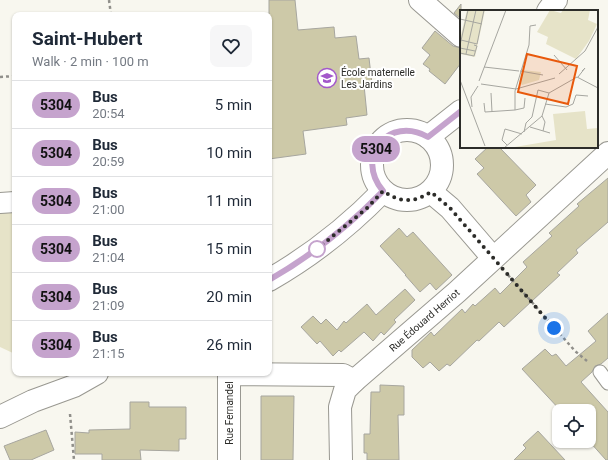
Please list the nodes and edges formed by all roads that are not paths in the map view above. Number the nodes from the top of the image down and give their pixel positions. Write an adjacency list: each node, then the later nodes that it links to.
1 (420, 0): 4 (street)
2 (556, 0): 3 (street)
3 (549, 10)
4 (460, 35)
5 (460, 112): 6 (street)
6 (428, 137): 8 (street); 9 (street)
7 (608, 153): 12 (street, Rue Édouard Herriot)
8 (383, 191): 9 (street); 13 (street)
9 (431, 192): 12 (street)
10 (12, 202): 11 (street)
11 (0, 203)
12 (493, 258): 18 (street, Rue Édouard Herriot)
13 (272, 278)
14 (600, 372): 19 (lane)
15 (272, 374): 18 (street, Rue Fernandel)
16 (92, 376): 20 (street)
17 (229, 376): 21 (street, Rue Fernandel)
18 (354, 382): 22 (street, Rue Édouard Herriot)
19 (608, 383)
20 (0, 417)
21 (229, 460)
22 (341, 460)

